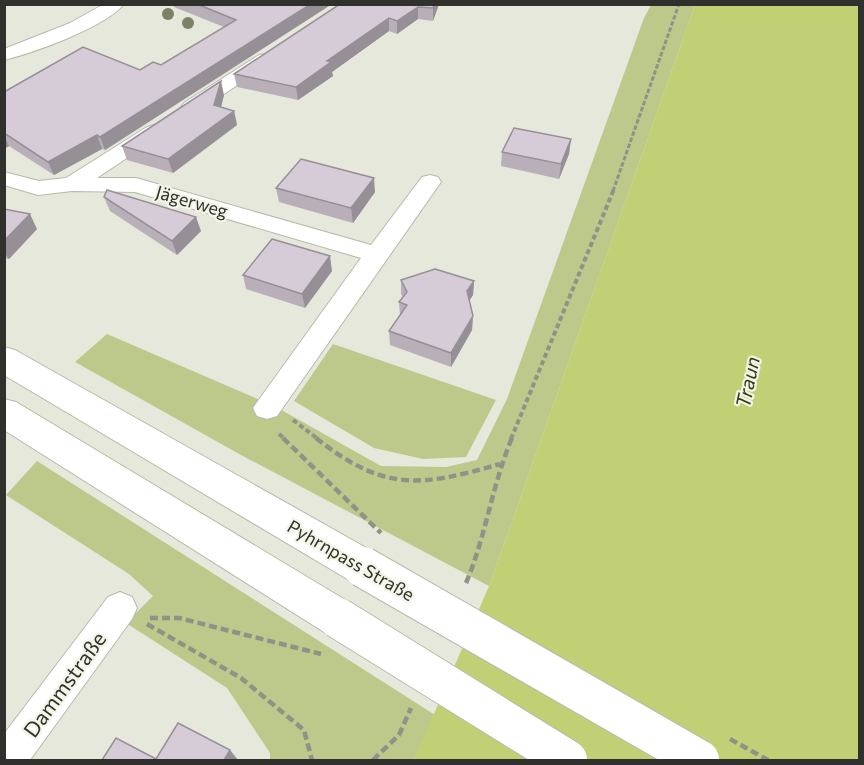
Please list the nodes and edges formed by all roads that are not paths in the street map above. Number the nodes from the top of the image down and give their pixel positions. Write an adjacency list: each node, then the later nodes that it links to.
1 (116, 4): 3 (street)
2 (280, 49): 6 (street)
3 (4, 55)
4 (4, 178): 6 (street, Jägerweg)
5 (430, 182): 7 (street)
6 (72, 184): 7 (street, Jägerweg)
7 (376, 254): 9 (street)
8 (4, 359): 14 (main road, Pyhrnpass Straße, bridge)
9 (267, 408)
10 (4, 412): 13 (main road, bridge)
11 (129, 613): 12 (street, Dammstraße)
12 (8, 760)
13 (567, 760)
14 (699, 760)

